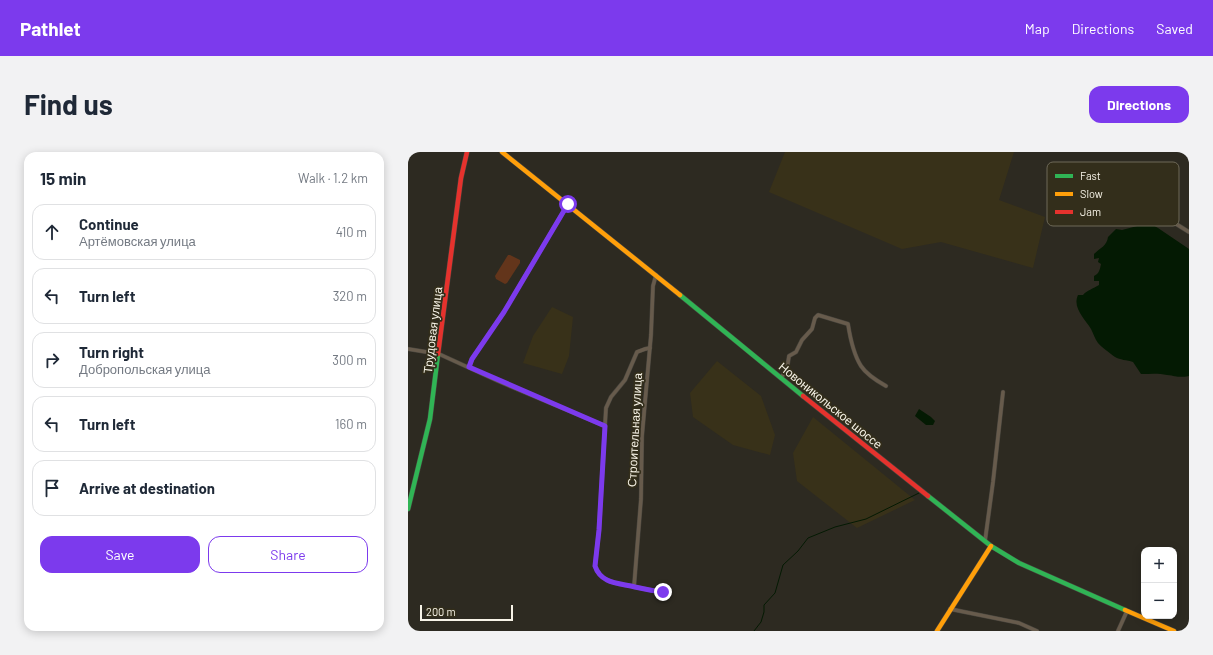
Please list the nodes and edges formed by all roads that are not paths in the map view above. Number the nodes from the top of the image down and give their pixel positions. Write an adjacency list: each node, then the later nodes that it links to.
1 (468, 152): 9 (main road, Трудовая улица)
2 (502, 152): 3 (main road, Новоникольское шоссе)
3 (568, 204): 6 (main road, Новоникольское шоссе); 10 (street)
4 (1179, 226): 5 (street)
5 (1189, 232)
6 (656, 275): 7 (street, Строительная улица); 11 (main road, Новоникольское шоссе)
7 (650, 348): 14 (street); 18 (street, Строительная улица)
8 (408, 349): 9 (street)
9 (439, 354): 10 (street); 15 (main road, Трудовая улица)
10 (469, 367): 14 (street)
11 (781, 378): 12 (street); 16 (main road, Новоникольское шоссе)
12 (886, 386)
13 (1003, 392): 16 (street)
14 (605, 426): 18 (street)
15 (408, 509)
16 (985, 541): 17 (main road, Новоникольское шоссе)
17 (991, 546): 20 (main road); 21 (main road, Новоникольское шоссе)
18 (634, 587): 19 (street)
19 (663, 592)
20 (950, 608): 22 (main road); 23 (street)
21 (1127, 611): 24 (street); 25 (main road, Новоникольское шоссе)
22 (937, 631)
23 (1037, 631)
24 (1118, 631)
25 (1174, 631)

